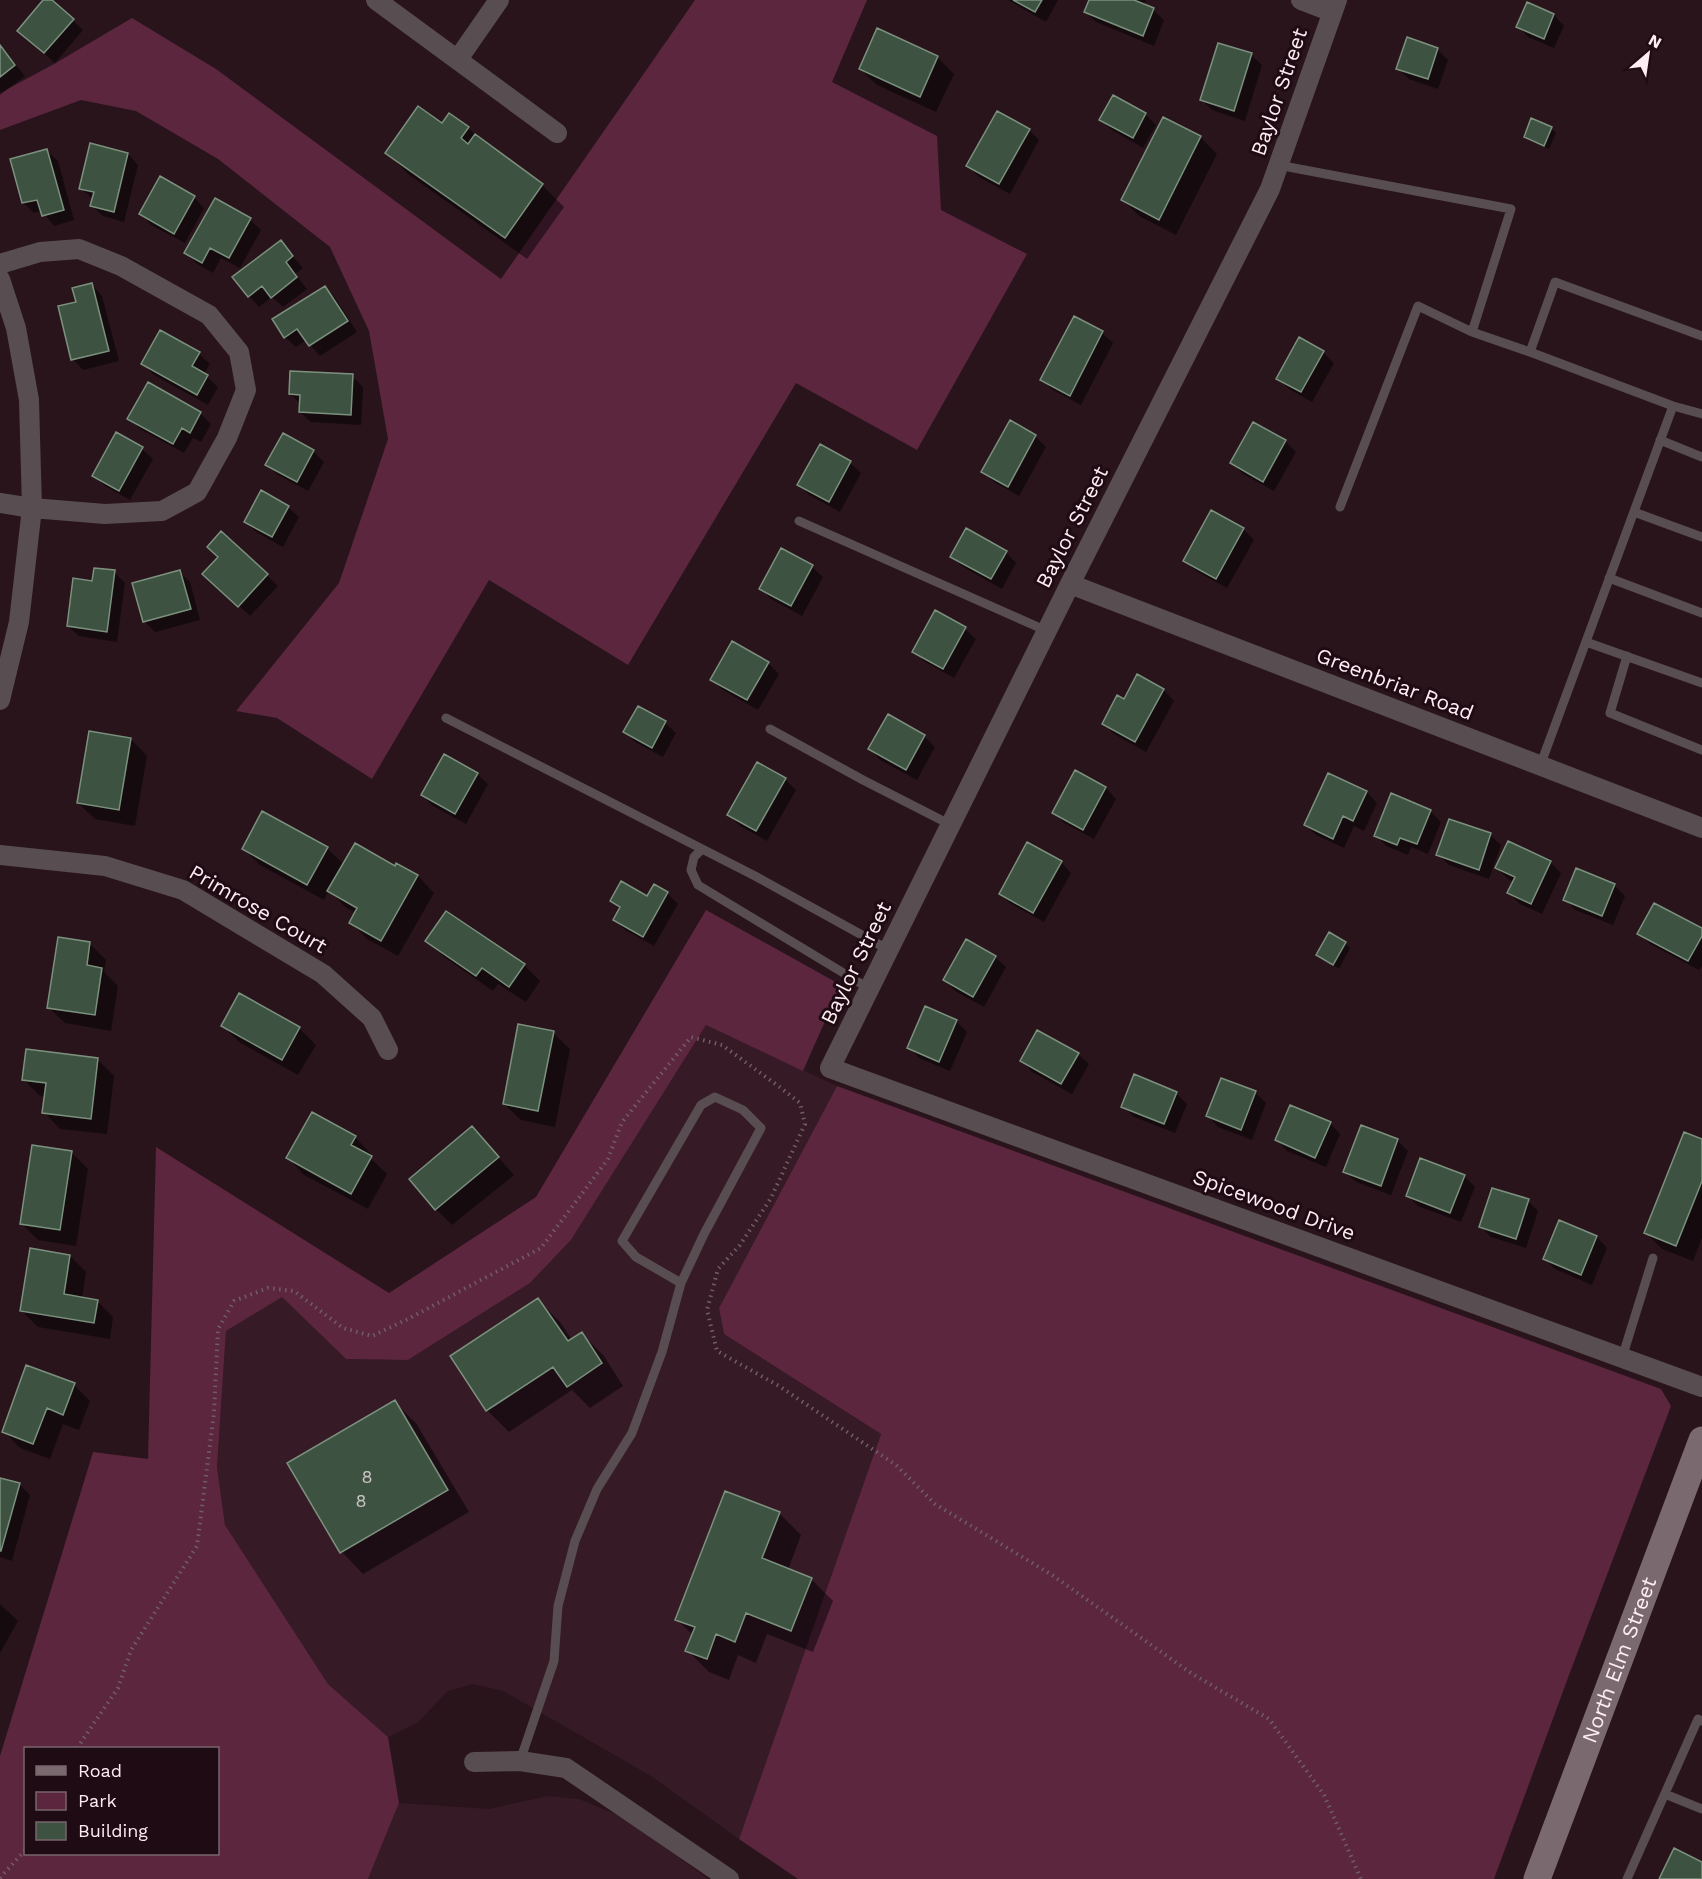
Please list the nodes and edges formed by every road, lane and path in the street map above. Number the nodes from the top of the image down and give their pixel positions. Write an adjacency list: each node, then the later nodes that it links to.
1 (376, 0): 5 (street)
2 (499, 0): 5 (street)
3 (1301, 0): 4 (street)
4 (1335, 6): 7 (street, Baylor Street)
5 (458, 59): 6 (street)
6 (557, 133)
7 (1278, 165): 10 (lane); 24 (street, Baylor Street)
8 (0, 264): 19 (street)
9 (0, 279): 19 (street)
10 (1472, 332): 12 (lane); 18 (lane)
11 (1702, 336): 12 (lane)
12 (1530, 352): 13 (lane)
13 (1673, 406): 14 (lane); 15 (lane)
14 (1702, 414)
15 (1660, 440): 16 (lane); 20 (lane)
16 (1702, 457)
17 (0, 502): 19 (street)
18 (1340, 507)
19 (32, 508): 30 (street)
20 (1634, 513): 22 (lane); 23 (lane)
21 (799, 521): 26 (lane)
22 (1702, 537)
23 (1609, 578): 25 (lane); 27 (lane)
24 (1070, 585): 26 (street, Baylor Street); 34 (street, Greenbriar Road)
25 (1702, 613)
26 (1047, 631): 35 (street, Baylor Street)
27 (1586, 642): 28 (lane); 34 (lane)
28 (1627, 656): 29 (lane); 33 (lane)
29 (1702, 683)
30 (0, 700)
31 (446, 718): 37 (lane)
32 (770, 729): 35 (lane)
33 (1702, 750)
34 (1540, 765): 36 (street, Greenbriar Road)
35 (951, 825): 39 (street, Baylor Street)
36 (1702, 828)
37 (702, 849): 39 (lane); 40 (lane)
38 (0, 855): 41 (street, Primrose Court)
39 (889, 950): 40 (street, Baylor Street)
40 (870, 989): 42 (street, Baylor Street)
41 (388, 1050)
42 (830, 1068): 45 (street, Spicewood Drive)
43 (1653, 1258): 45 (lane)
44 (681, 1282): 44 (lane); 51 (lane)
45 (1622, 1358): 46 (street, Spicewood Drive)
46 (1702, 1388)
47 (1702, 1440): 58 (main road, North Elm Street)
48 (1702, 1721): 52 (lane)
49 (78, 1747): 57 (path)
50 (474, 1761): 51 (street)
51 (520, 1761): 56 (street)
52 (1665, 1794): 53 (lane); 59 (lane)
53 (1702, 1809)
54 (24, 1851): 55 (path)
55 (0, 1878)
56 (729, 1879)
57 (1361, 1879)
58 (1537, 1879)
59 (1627, 1879)

